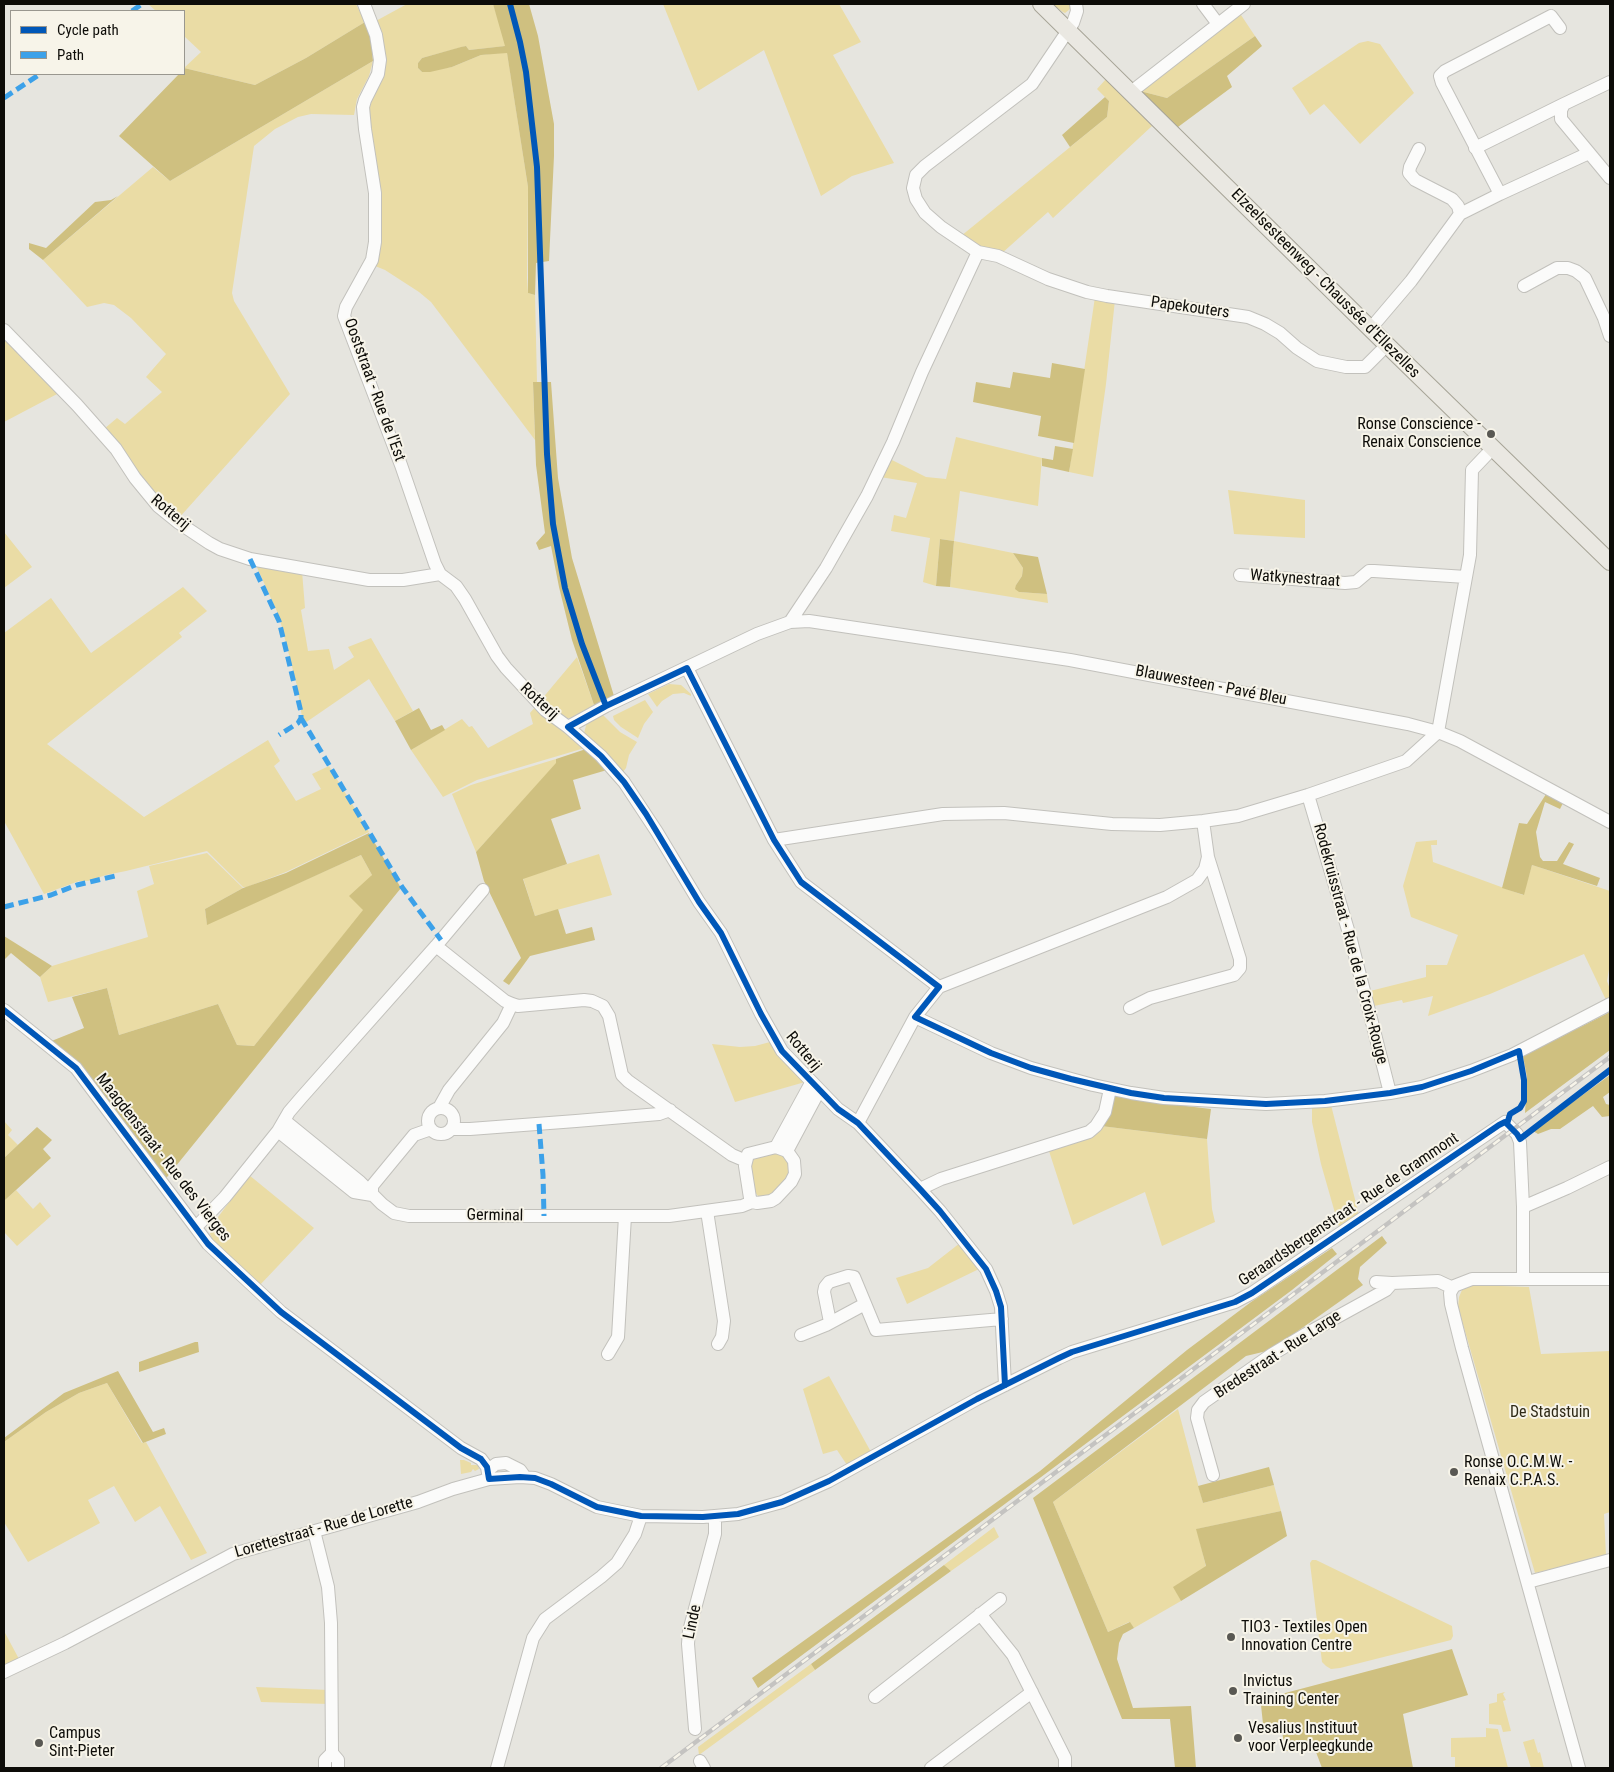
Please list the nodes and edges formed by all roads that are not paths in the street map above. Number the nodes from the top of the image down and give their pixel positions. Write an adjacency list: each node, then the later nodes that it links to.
1 (364, 4): 26 (street, Ooststraat - Rue de l'Est)
2 (1041, 4): 8 (main road, Elzeelsesteenweg - Chaussée d'Ellezelles)
3 (1076, 4): 8 (street)
4 (1203, 4): 6 (street)
5 (1244, 4): 6 (street)
6 (1218, 24): 10 (street)
7 (1560, 28): 12 (street)
8 (1069, 31): 10 (main road, Elzeelsesteenweg - Chaussée d'Ellezelles); 18 (street)
9 (1610, 82): 11 (street)
10 (1131, 92): 20 (main road, Elzeelsesteenweg - Chaussée d'Ellezelles)
11 (1564, 104): 12 (street); 14 (street)
12 (1475, 148): 16 (street)
13 (1420, 149): 17 (street)
14 (1588, 154): 15 (street); 16 (street)
15 (1610, 178)
16 (1500, 194): 17 (street)
17 (1460, 214): 20 (street)
18 (978, 252): 23 (street, Papekouters); 29 (street)
19 (1524, 286): 22 (street)
20 (1371, 328): 23 (main road, Elzeelsesteenweg - Chaussée d'Ellezelles)
21 (4, 330): 26 (street, Rotterij)
22 (1610, 336)
23 (1387, 345): 24 (main road, Elzeelsesteenweg - Chaussée d'Ellezelles)
24 (1493, 448): 25 (main road, Elzeelsesteenweg - Chaussée d'Ellezelles); 28 (street)
25 (1610, 562)
26 (440, 574): 31 (street, Rotterij)
27 (1240, 575): 28 (street, Watkynestraat)
28 (1466, 577): 32 (street)
29 (790, 622): 30 (street, Blauwesteen - Pavé Bleu); 32 (street, Blauwesteen - Pavé Bleu)
30 (687, 668): 31 (street, Blauwesteen - Pavé Bleu); 36 (street)
31 (568, 727): 46 (street, Rotterij)
32 (1438, 732): 33 (street); 35 (street, Blauwesteen - Pavé Bleu)
33 (1308, 795): 34 (street); 48 (street, Rodekruisstraat - Rue de la Croix-Rouge)
34 (1203, 821): 36 (street); 37 (street)
35 (1610, 822)
36 (774, 840): 40 (street)
37 (1208, 857): 40 (street); 43 (street)
38 (483, 890): 39 (street)
39 (436, 946): 41 (street); 52 (street)
40 (939, 987): 45 (street)
41 (512, 1004): 49 (street); 50 (street)
42 (1610, 1004): 48 (street)
43 (1130, 1008)
44 (4, 1010): 64 (street, Maagdenstraat - Rue des Vierges)
45 (915, 1018): 47 (street); 51 (street)
46 (815, 1087): 51 (street, Rotterij); 55 (street)
47 (1110, 1089): 48 (street); 58 (street)
48 (1390, 1093)
49 (439, 1108): 53 (street); 54 (street)
50 (670, 1110): 53 (street); 56 (street)
51 (858, 1123): 58 (street, Rotterij)
52 (281, 1126): 59 (street, Germinal); 64 (street)
53 (451, 1129): 54 (street)
54 (431, 1130): 59 (street)
55 (781, 1149): 56 (street); 60 (street, Germinal)
56 (746, 1161): 60 (street)
57 (1610, 1167): 61 (street)
58 (920, 1190): 71 (street, Rotterij)
59 (372, 1194): 63 (street, Germinal)
60 (752, 1202): 62 (street, Germinal)
61 (1523, 1208): 65 (street); 76 (street, Geraardsbergenstraat - Rue de Grammont)
62 (707, 1211): 63 (street, Germinal); 74 (street)
63 (625, 1216): 75 (street)
64 (196, 1227): 77 (street, Maagdenstraat - Rue des Vierges)
65 (1523, 1279): 66 (street); 69 (street)
66 (1610, 1279)
67 (1376, 1282): 68 (street)
68 (1392, 1283): 69 (street); 78 (street, Bredestraat - Rue Large)
69 (1458, 1284): 83 (street)
70 (865, 1304): 71 (street); 72 (street); 72 (street)
71 (1002, 1319): 76 (street, Rotterij)
72 (830, 1322): 73 (street)
73 (801, 1335)
74 (718, 1344)
75 (608, 1354)
76 (1005, 1385): 80 (street, Geraardsbergenstraat - Rue de Grammont)
77 (488, 1474): 79 (street, Geraardsbergenstraat - Rue de Grammont); 81 (street, Lorettestraat - Rue de Lorette)
78 (1213, 1475)
79 (642, 1516): 80 (street, Geraardsbergenstraat - Rue de Grammont); 93 (street)
80 (716, 1516): 89 (street, Linde)
81 (314, 1531): 86 (street, Lorettestraat - Rue de Lorette); 90 (street)
82 (1610, 1560): 83 (street)
83 (1528, 1582): 96 (street)
84 (1000, 1599): 85 (street)
85 (980, 1614): 87 (street); 88 (street)
86 (4, 1672)
87 (1032, 1692): 94 (street); 95 (street)
88 (875, 1697)
89 (694, 1729)
90 (332, 1753): 91 (street); 92 (street)
91 (325, 1768)
92 (338, 1768)
93 (497, 1768)
94 (930, 1768)
95 (1065, 1768)
96 (1579, 1768)

